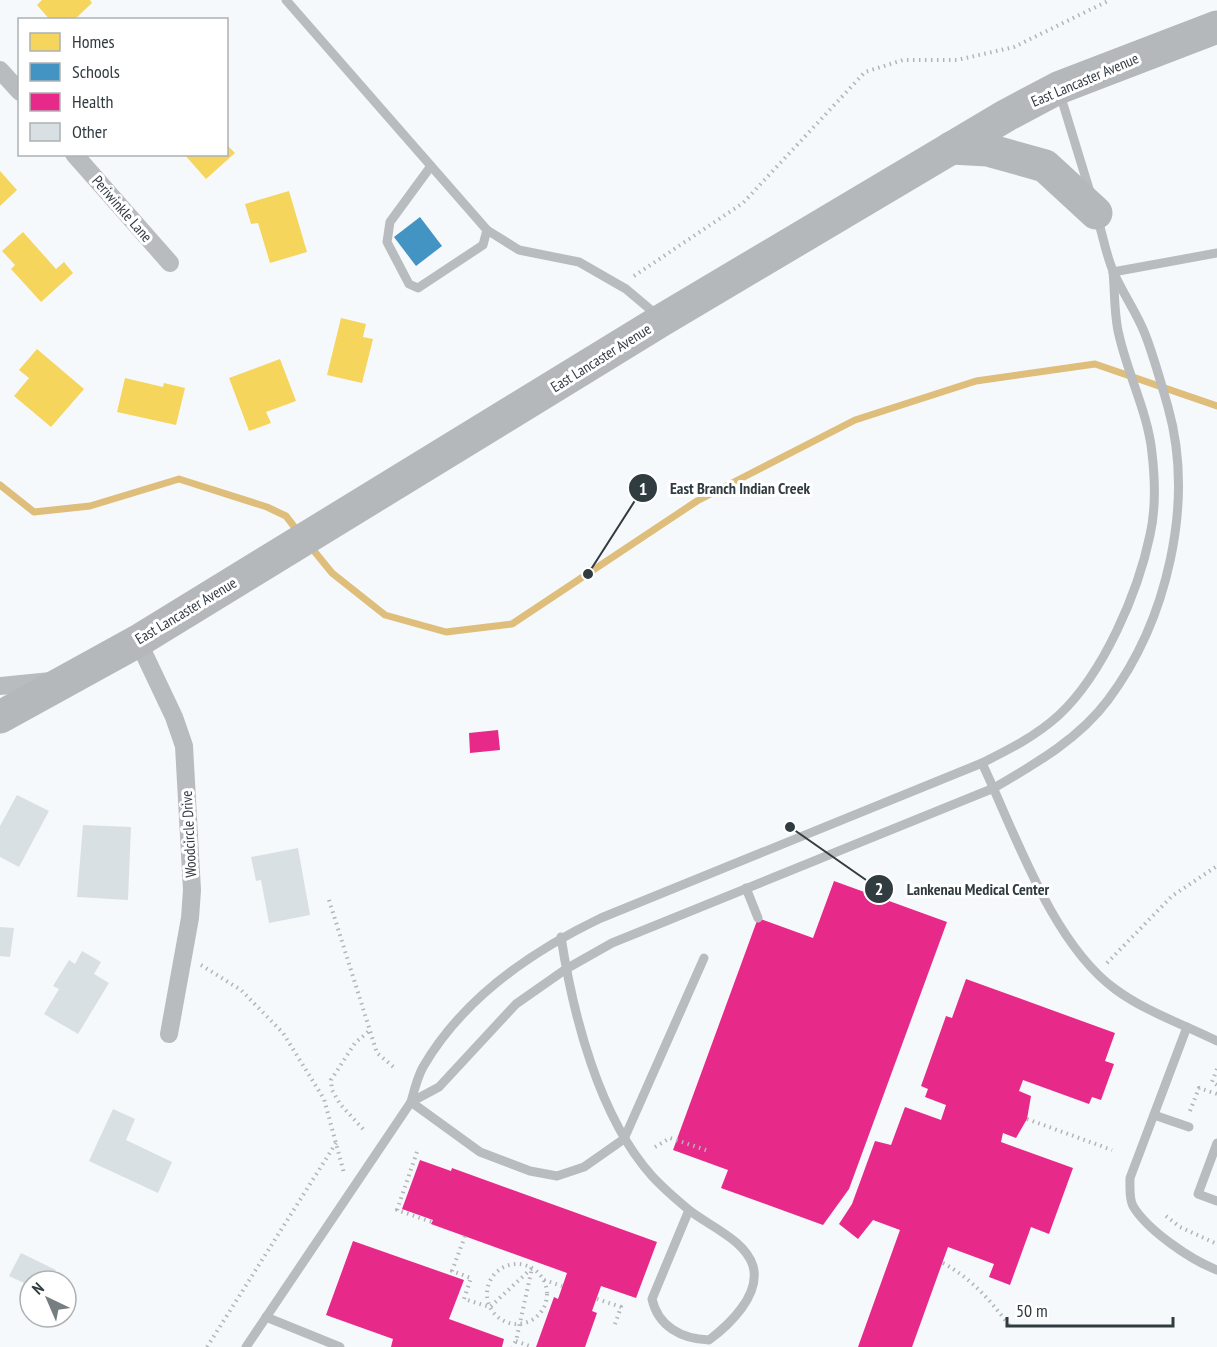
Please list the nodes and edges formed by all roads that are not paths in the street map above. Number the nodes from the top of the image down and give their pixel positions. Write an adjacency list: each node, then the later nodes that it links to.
1 (286, 0): 8 (lane)
2 (1217, 27): 4 (highway, East Lancaster Avenue)
3 (0, 70): 5 (street)
4 (1058, 88): 6 (highway, East Lancaster Avenue); 9 (lane)
5 (18, 90)
6 (951, 148): 9 (highway); 14 (highway, East Lancaster Avenue)
7 (76, 156): 12 (street, Periwinkle Lane)
8 (431, 166): 10 (lane); 10 (lane)
9 (1096, 213): 13 (lane)
10 (487, 230): 14 (lane)
11 (1217, 253): 13 (lane)
12 (170, 263)
13 (1113, 272): 19 (lane); 20 (lane)
14 (662, 320): 15 (highway, East Lancaster Avenue)
15 (138, 641): 16 (highway, East Lancaster Avenue); 27 (street, Woodcircle Drive)
16 (71, 679): 17 (street); 18 (highway, East Lancaster Avenue)
17 (0, 686)
18 (0, 717)
19 (982, 763): 20 (lane); 23 (lane)
20 (994, 788): 21 (lane); 26 (lane)
21 (746, 888): 22 (lane); 25 (lane)
22 (758, 918)
23 (561, 937): 25 (lane); 29 (lane)
24 (704, 957): 32 (lane)
25 (566, 969): 29 (lane); 32 (lane)
26 (1187, 1027): 28 (lane); 30 (lane)
27 (169, 1035)
28 (1217, 1041)
29 (411, 1102): 32 (lane); 37 (lane)
30 (1154, 1115): 31 (lane); 36 (lane)
31 (1187, 1126)
32 (624, 1139): 35 (lane)
33 (1217, 1143): 34 (lane)
34 (1217, 1201)
35 (689, 1210): 35 (lane)
36 (1217, 1270)
37 (266, 1317): 38 (lane); 39 (lane)
38 (246, 1347)
39 (340, 1347)

